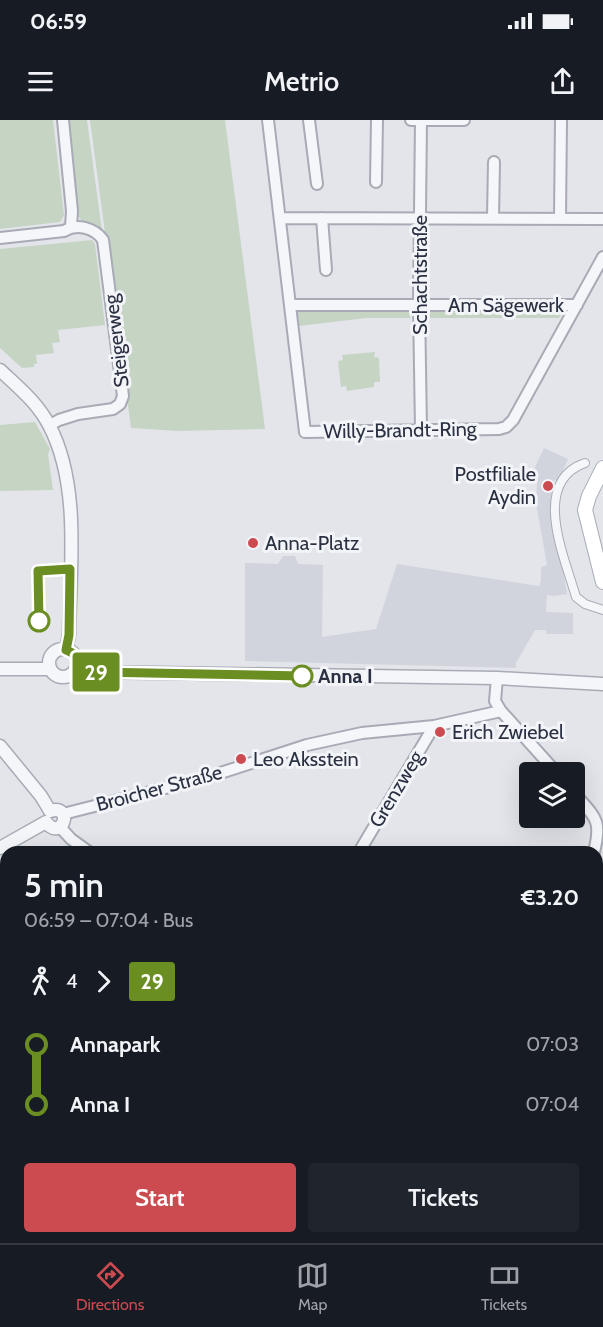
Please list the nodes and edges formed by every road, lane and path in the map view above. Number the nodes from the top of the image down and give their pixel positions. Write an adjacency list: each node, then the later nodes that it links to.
1 (63, 120): 18 (street)
2 (268, 120): 12 (street, Willy-Brandt-Ring)
3 (309, 120): 11 (street)
4 (377, 120): 10 (street)
5 (411, 120): 6 (street)
6 (421, 120): 7 (street); 14 (street, Schachtstraße)
7 (464, 120)
8 (561, 120): 16 (street)
9 (494, 162): 15 (street)
10 (376, 182)
11 (316, 184)
12 (280, 218): 13 (street); 23 (street, Willy-Brandt-Ring)
13 (322, 218): 14 (street); 21 (street)
14 (420, 218): 15 (street); 22 (street, Schachtstraße)
15 (494, 218): 16 (street)
16 (561, 218): 17 (street)
17 (603, 219)
18 (71, 227): 19 (street, Steigerweg); 26 (street, Steigerweg)
19 (0, 238)
20 (603, 257): 24 (street, Willy-Brandt-Ring)
21 (327, 270)
22 (419, 304): 23 (street, Am Sägewerk); 24 (street, Am Sägewerk); 27 (street, Schachtstraße)
23 (290, 305): 27 (street, Willy-Brandt-Ring)
24 (577, 305): 27 (street, Willy-Brandt-Ring)
25 (0, 370): 26 (street)
26 (50, 425): 32 (street)
27 (421, 430)
28 (585, 463): 31 (street)
29 (603, 468): 30 (main road)
30 (603, 582)
31 (603, 610)
32 (66, 650): 33 (street); 35 (street)
33 (76, 668): 35 (street); 36 (street)
34 (0, 669): 35 (street)
35 (50, 669)
36 (497, 678): 37 (street); 38 (street)
37 (603, 684)
38 (501, 711): 39 (street, Broicher Straße); 41 (street)
39 (434, 726): 43 (street, Broicher Straße); 47 (street, Grenzweg)
40 (0, 746): 43 (street)
41 (547, 762)
42 (585, 808): 48 (street)
43 (53, 816): 44 (street); 45 (street, Broicher Straße)
44 (60, 827): 46 (street)
45 (3, 846)
46 (81, 846)
47 (363, 846)
48 (595, 846)

